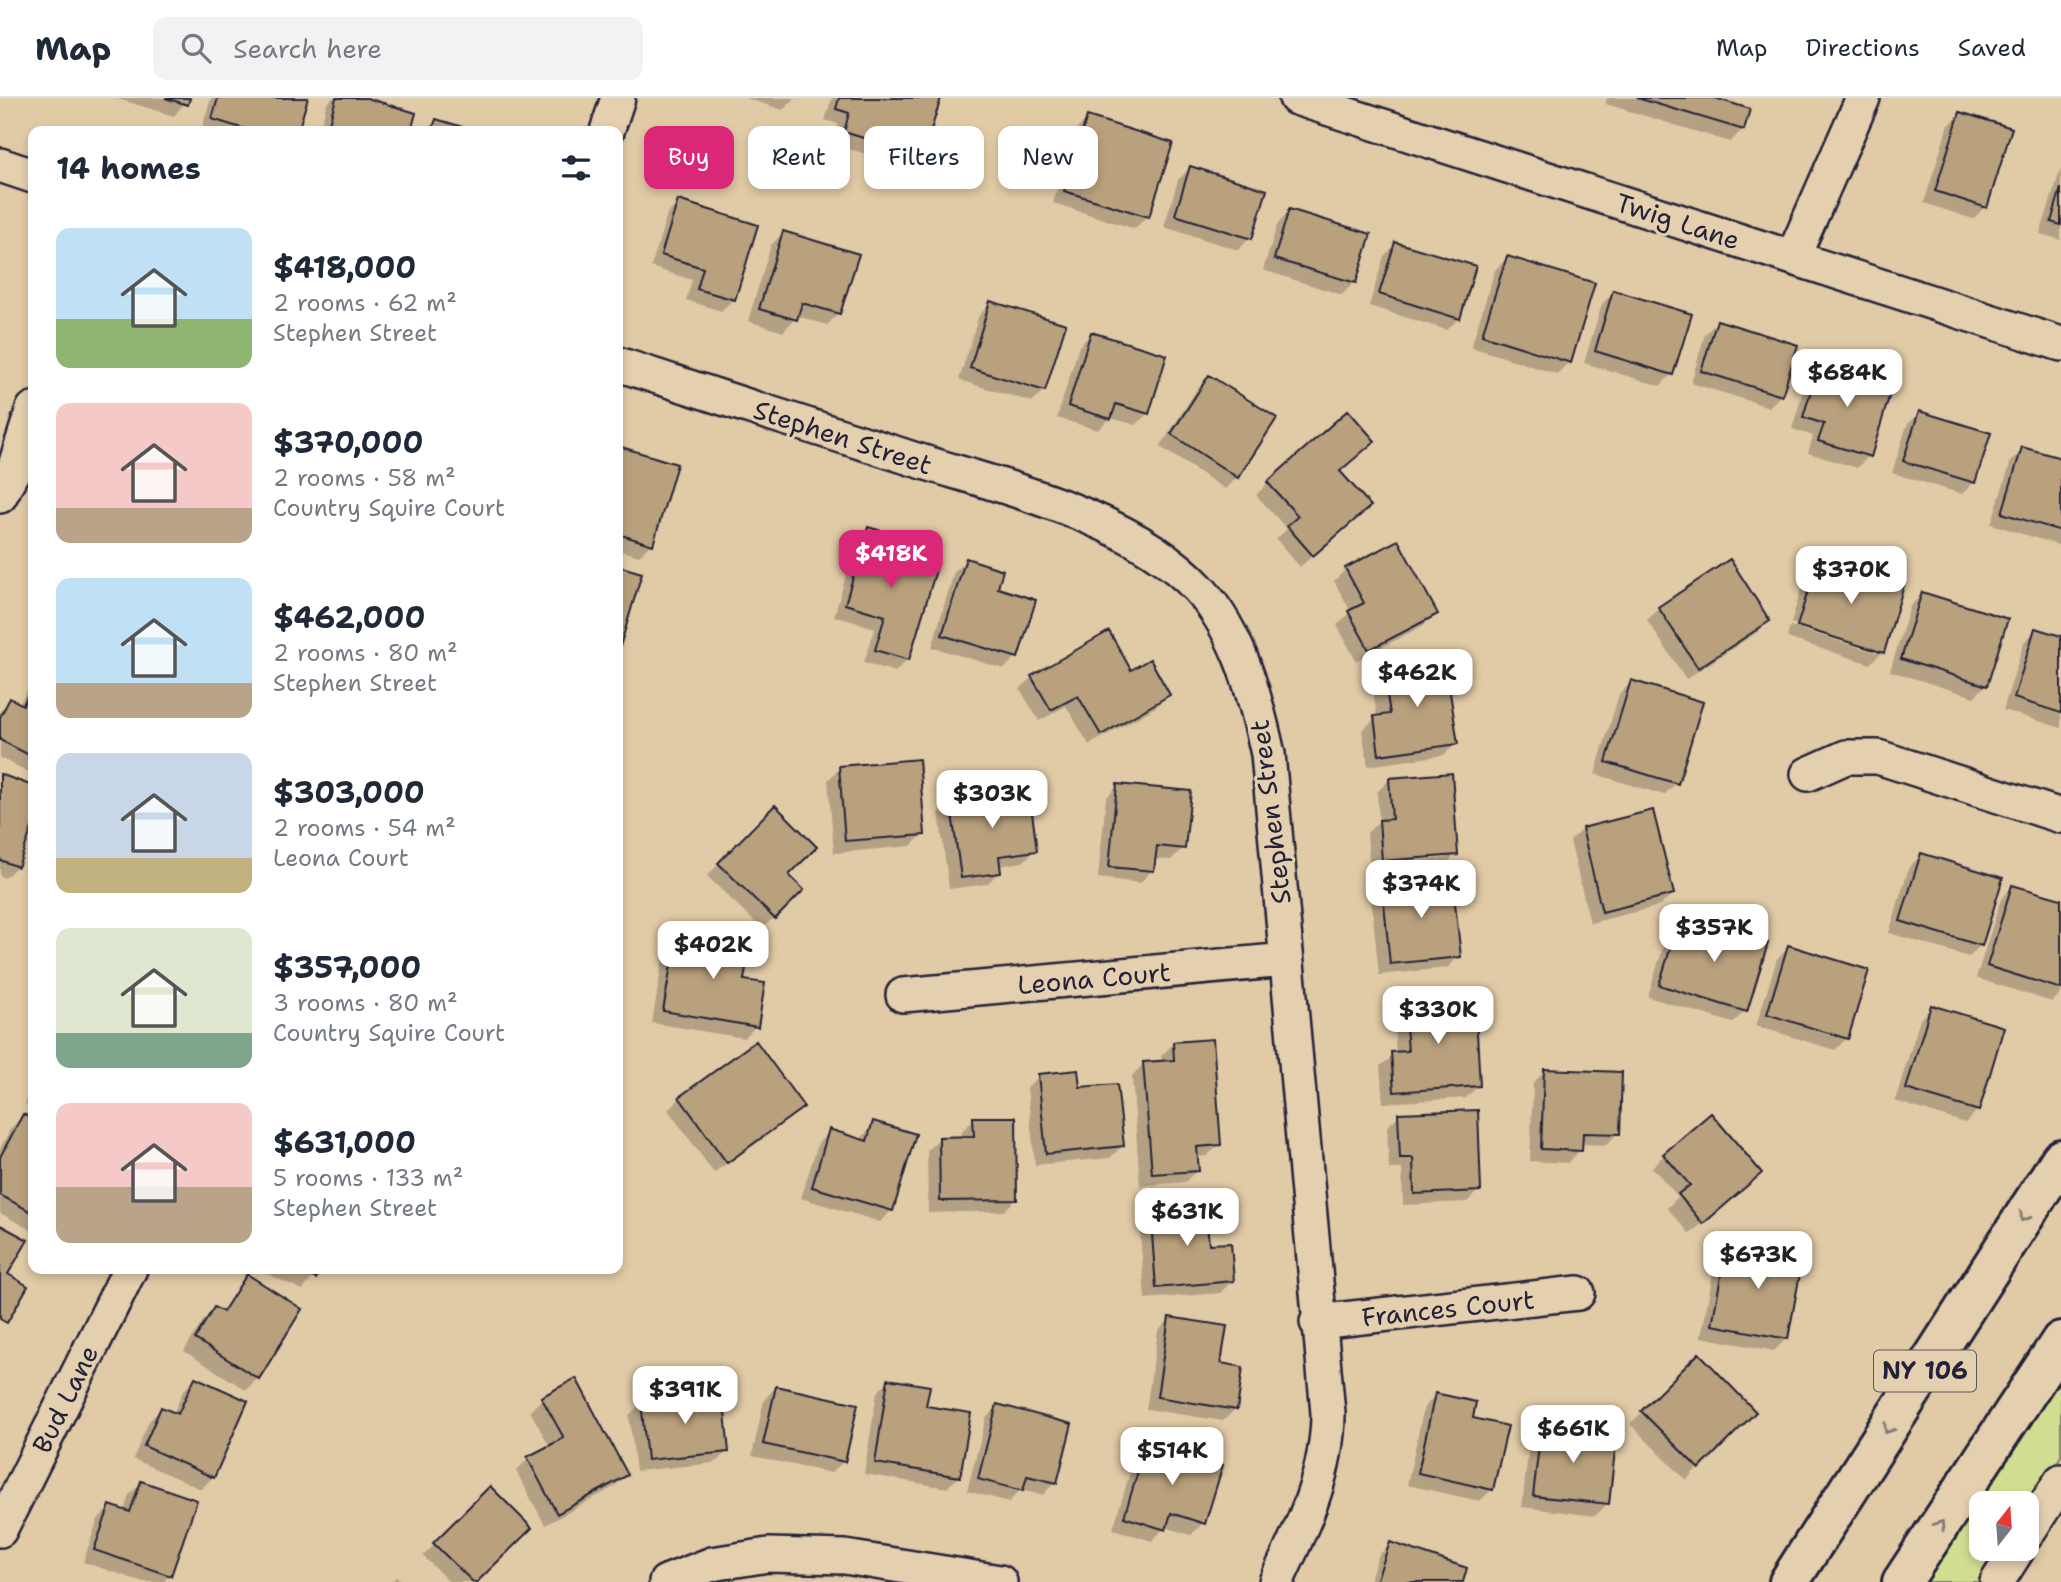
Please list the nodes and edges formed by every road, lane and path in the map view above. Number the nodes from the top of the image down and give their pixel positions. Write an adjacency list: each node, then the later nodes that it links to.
1 (618, 98): 4 (street)
2 (1296, 98): 7 (street, Twig Lane)
3 (1863, 98): 7 (street)
4 (609, 126)
5 (0, 165): 6 (street)
6 (28, 174)
7 (1793, 257): 8 (street, Twig Lane)
8 (2061, 344)
9 (623, 366): 14 (street, Stephen Street)
10 (28, 426): 11 (street)
11 (0, 496)
12 (1808, 774): 13 (street)
13 (2061, 816)
14 (1286, 960): 15 (street, Leona Court); 19 (street, Stephen Street)
15 (903, 995)
16 (2061, 1159): 28 (main road, NY 106, one-way to 28)
17 (128, 1274): 23 (street, Bud Lane)
18 (1578, 1293): 19 (street, Frances Court)
19 (1317, 1322): 27 (street, Stephen Street)
20 (2061, 1341): 29 (main road, one-way to 20)
21 (2061, 1481): 22 (street)
22 (2039, 1515)
23 (0, 1530)
24 (2010, 1561): 30 (street)
25 (666, 1582): 26 (street)
26 (1000, 1582)
27 (1276, 1582)
28 (1789, 1582)
29 (1902, 1582)
30 (1997, 1582)

